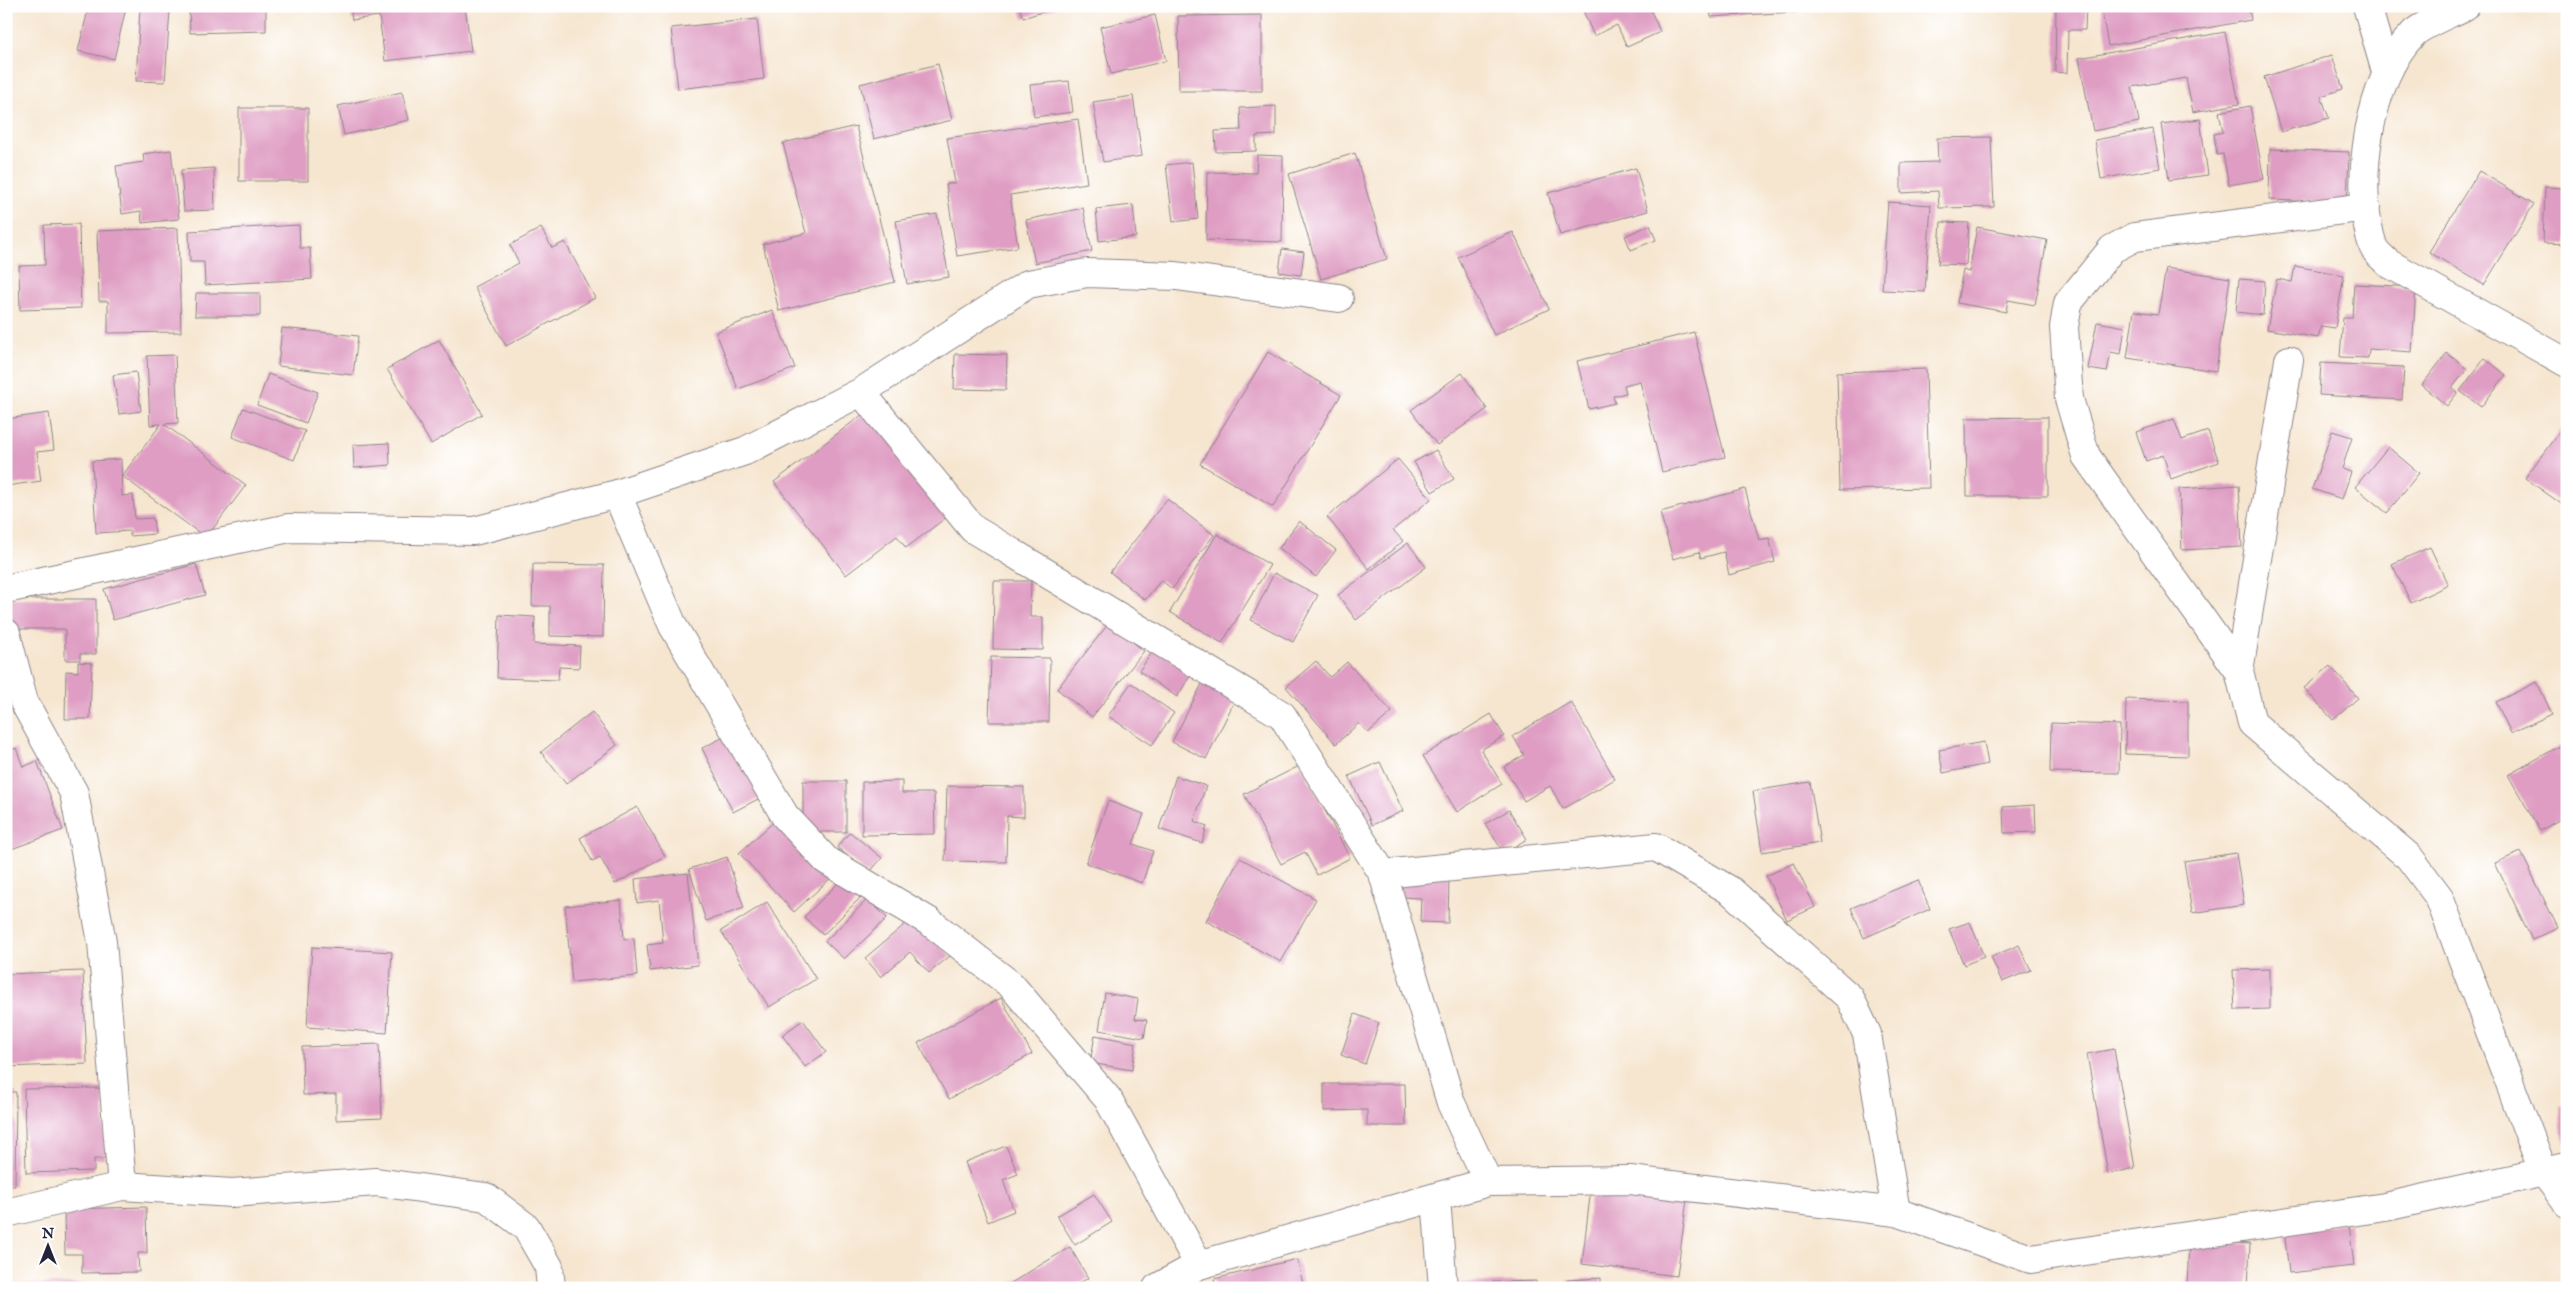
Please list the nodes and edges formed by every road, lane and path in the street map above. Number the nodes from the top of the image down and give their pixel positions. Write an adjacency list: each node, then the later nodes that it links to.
1 (2367, 6): 3 (street)
2 (2465, 6): 3 (street)
3 (2386, 72): 4 (street)
4 (2366, 207): 7 (street); 12 (street)
5 (1339, 298): 8 (street)
6 (2289, 360): 12 (street)
7 (2567, 363)
8 (861, 392): 9 (street); 13 (street)
9 (617, 494): 10 (street); 21 (street)
10 (6, 589)
11 (6, 633): 16 (street)
12 (2239, 671): 14 (street)
13 (1383, 874): 15 (street); 19 (street)
14 (2555, 1169): 18 (street); 19 (street)
15 (1488, 1182): 17 (street); 19 (street)
16 (122, 1186): 20 (street); 22 (street)
17 (1436, 1198): 21 (street); 24 (street)
18 (2567, 1203)
19 (1896, 1212)
20 (6, 1213)
21 (1199, 1265): 23 (street)
22 (551, 1288)
23 (1156, 1288)
24 (1443, 1288)

